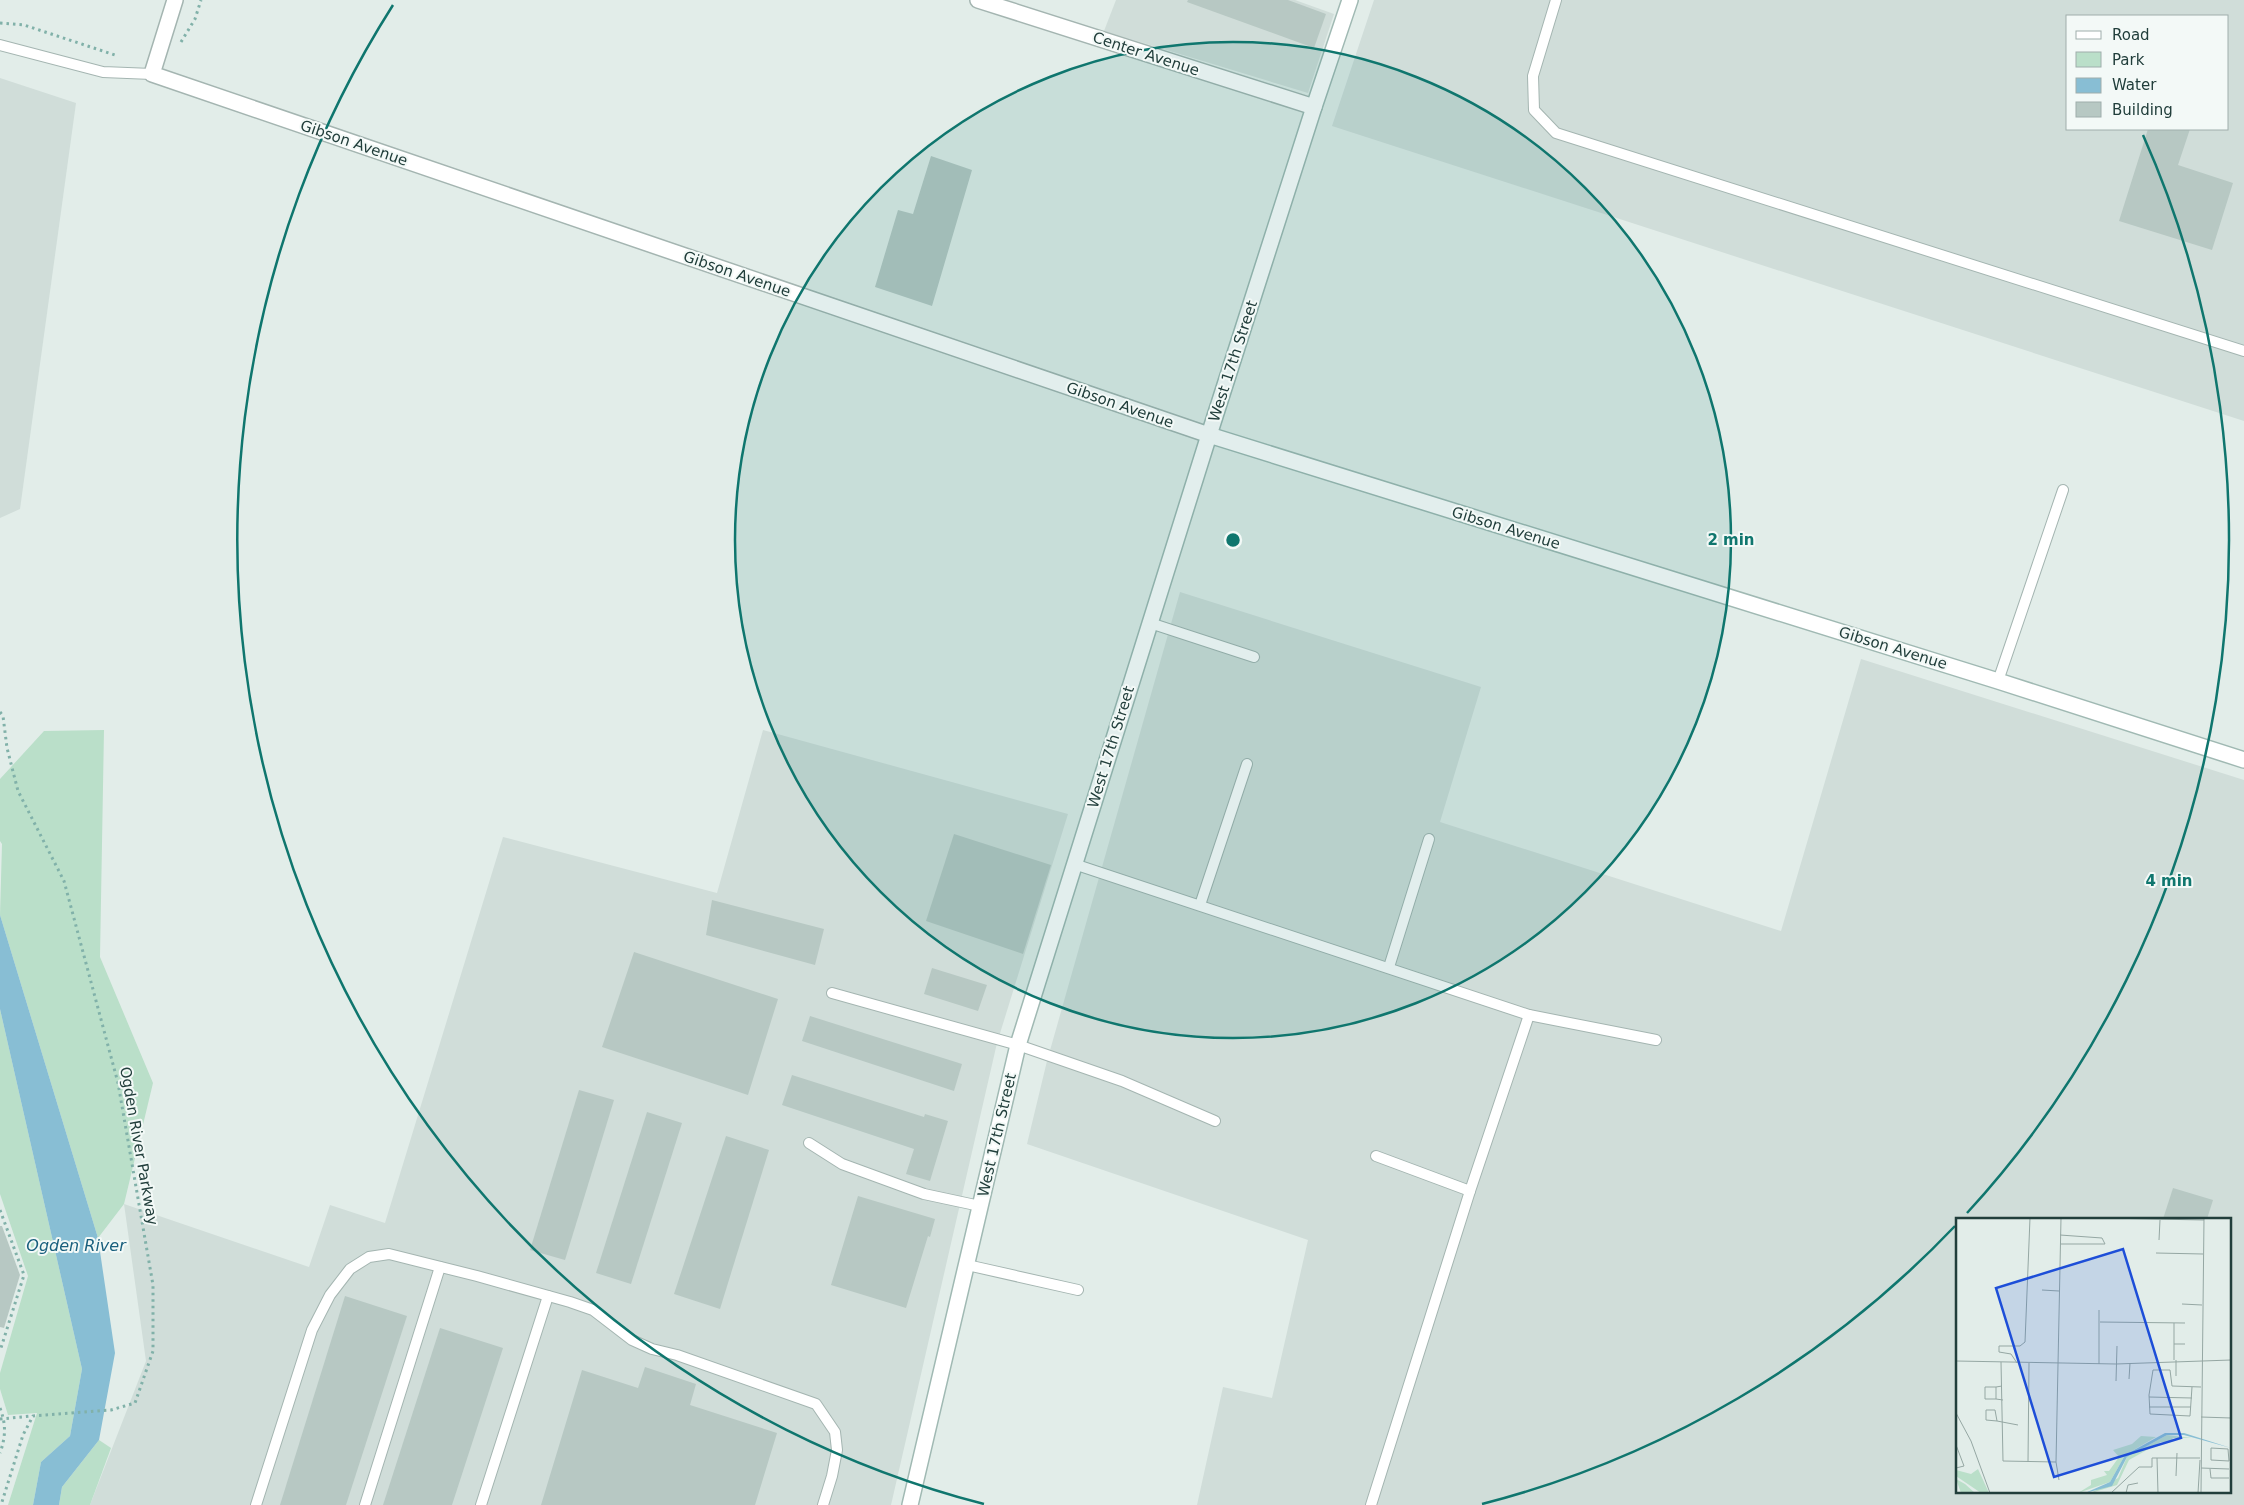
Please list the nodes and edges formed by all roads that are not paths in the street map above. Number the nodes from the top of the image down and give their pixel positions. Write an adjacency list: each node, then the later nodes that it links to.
1 (175, 0): 6 (street)
2 (978, 0): 7 (street, Center Avenue)
3 (1350, 0): 7 (street, West 17th Street)
4 (1556, 0): 8 (lane)
5 (0, 45): 6 (lane, Gibson Avenue)
6 (152, 74): 9 (street, Gibson Avenue)
7 (1314, 107): 9 (street, West 17th Street)
8 (2244, 351)
9 (1209, 435): 11 (street, West 17th Street); 13 (street, Gibson Avenue)
10 (2063, 490): 13 (lane)
11 (1150, 623): 12 (lane); 17 (street, West 17th Street)
12 (1254, 657)
13 (1998, 681): 14 (street, Gibson Avenue)
14 (2244, 760)
15 (1246, 764): 18 (lane)
16 (1429, 839): 19 (lane)
17 (1074, 864): 18 (lane); 23 (street, West 17th Street)
18 (1200, 905): 19 (lane)
19 (1389, 967): 21 (lane)
20 (832, 993): 23 (lane)
21 (1529, 1014): 22 (lane); 27 (lane)
22 (1656, 1040)
23 (1018, 1044): 24 (lane); 28 (street, West 17th Street)
24 (1215, 1121)
25 (809, 1143): 28 (lane)
26 (1376, 1156): 27 (lane)
27 (1470, 1192): 38 (lane)
28 (980, 1206): 29 (street, West 17th Street)
29 (967, 1265): 31 (lane); 37 (street, West 17th Street)
30 (440, 1267): 32 (lane); 33 (lane); 34 (lane)
31 (1078, 1290)
32 (548, 1296): 35 (lane); 36 (lane)
33 (256, 1505)
34 (365, 1505)
35 (481, 1505)
36 (823, 1505)
37 (910, 1505)
38 (1371, 1505)

